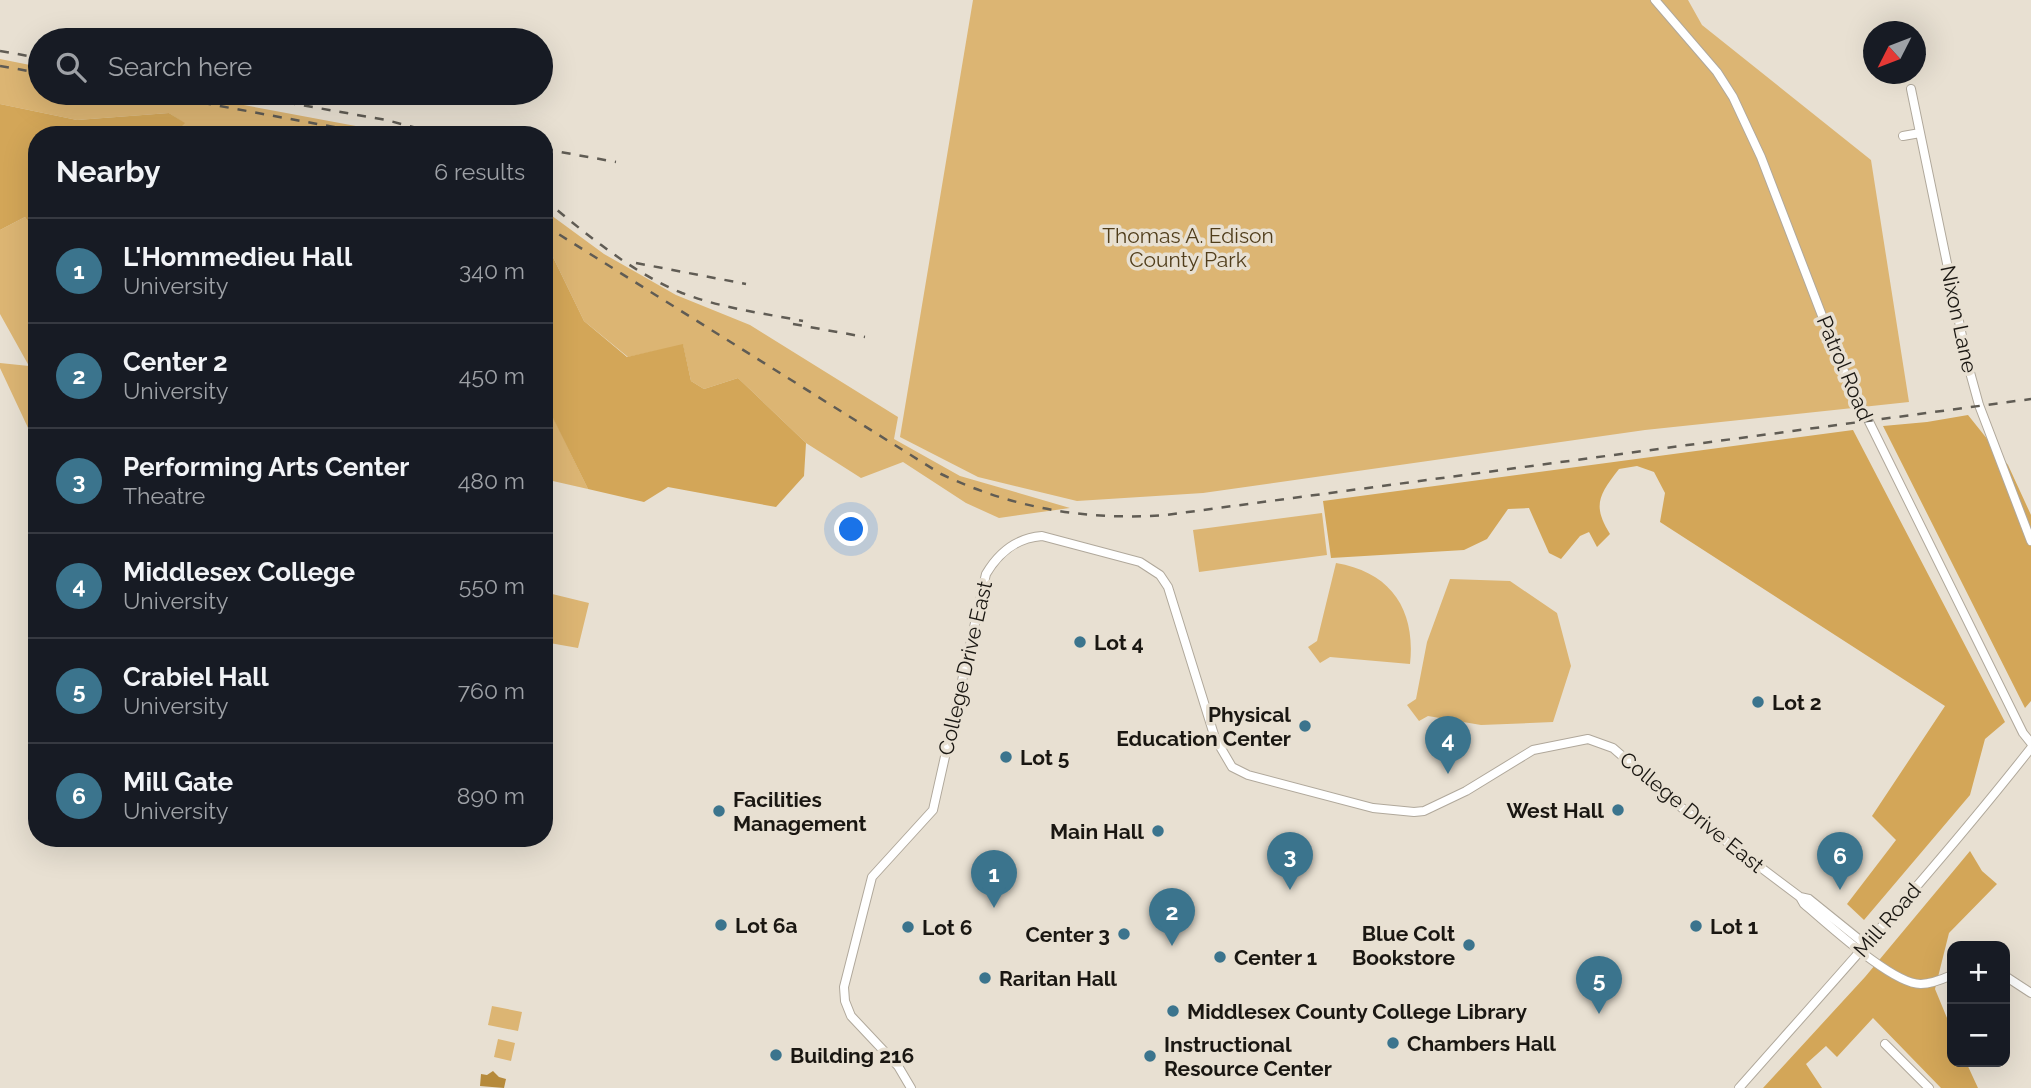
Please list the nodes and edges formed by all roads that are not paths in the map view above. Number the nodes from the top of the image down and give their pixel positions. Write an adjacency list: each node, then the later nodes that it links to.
1 (1655, 0): 6 (street, Patrol Road)
2 (1911, 89): 3 (street, Nixon Lane)
3 (1920, 133): 4 (street); 5 (street, Nixon Lane)
4 (1903, 136)
5 (2031, 541)
6 (2031, 745): 7 (street, Mill Road)
7 (1863, 948): 8 (street, College Drive East); 13 (street, College Drive East); 14 (street, Mill Road)
8 (1947, 976)
9 (2010, 979): 10 (street)
10 (2031, 993)
11 (1885, 1044): 12 (street)
12 (1924, 1086)
13 (911, 1088)
14 (1739, 1088)

